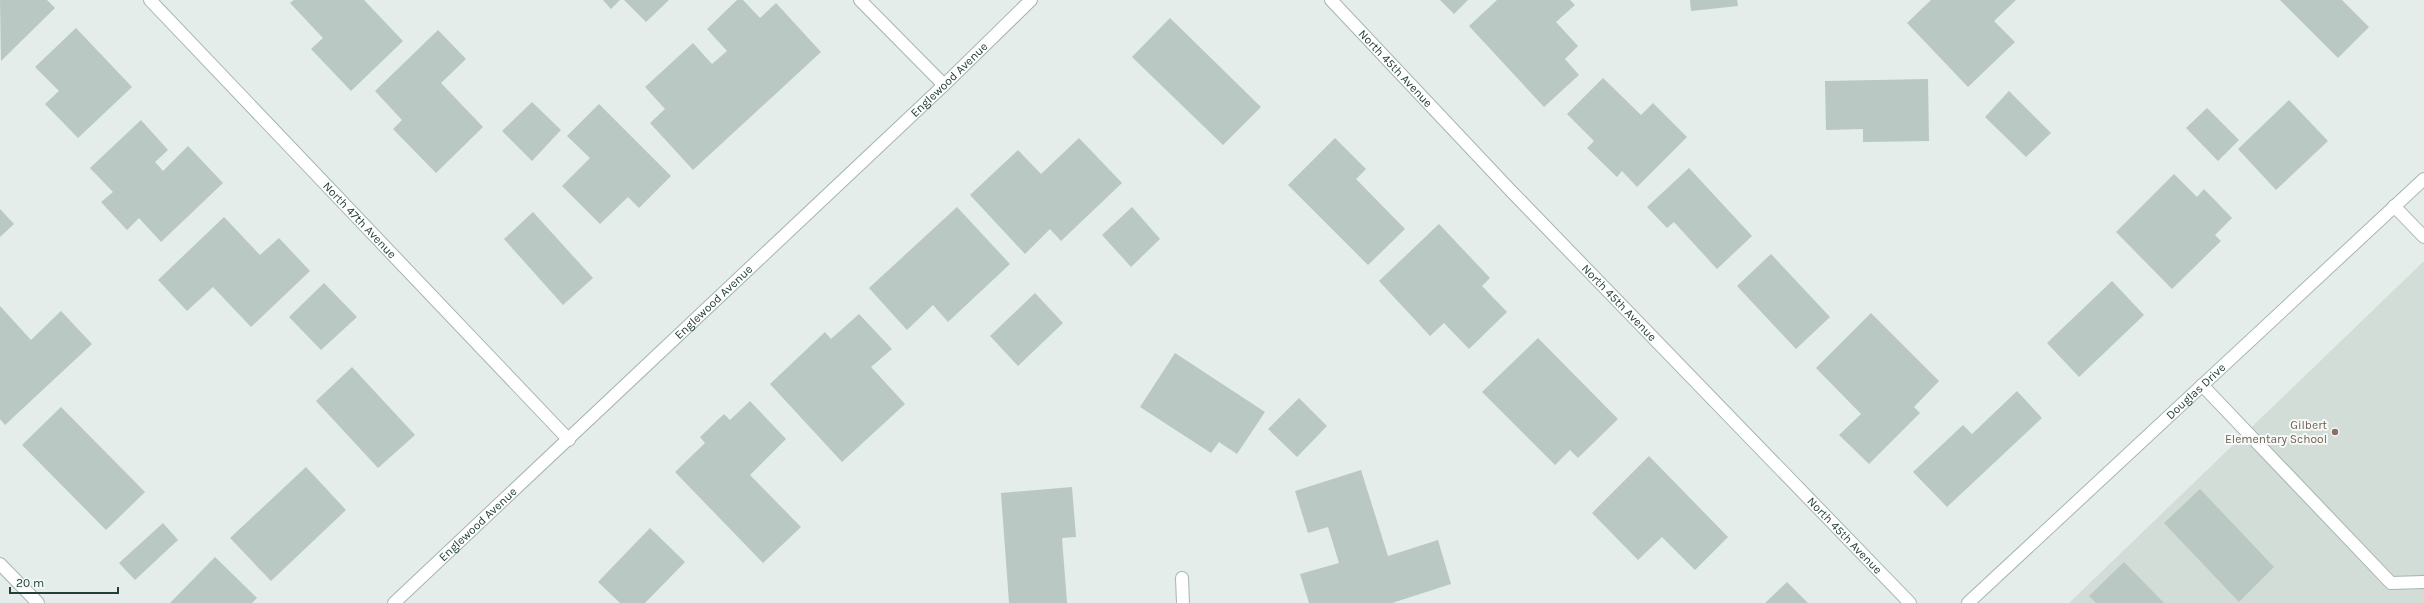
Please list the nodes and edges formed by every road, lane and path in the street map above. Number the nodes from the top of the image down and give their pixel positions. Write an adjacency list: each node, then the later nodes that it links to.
1 (150, 0): 10 (street, North 47th Avenue)
2 (860, 0): 5 (street)
3 (1031, 0): 5 (street, Englewood Avenue)
4 (1331, 0): 17 (street, North 45th Avenue)
5 (944, 86): 10 (street, Englewood Avenue)
6 (2424, 179): 7 (street, Douglas Drive)
7 (2394, 206): 8 (street); 9 (street, Douglas Drive)
8 (2424, 237)
9 (2202, 385): 13 (street); 18 (street, Douglas Drive)
10 (569, 440): 15 (street, Englewood Avenue)
11 (0, 564): 14 (street)
12 (1182, 578): 16 (street)
13 (2424, 582)
14 (36, 602)
15 (394, 603)
16 (1182, 603)
17 (1910, 603)
18 (1968, 603)

